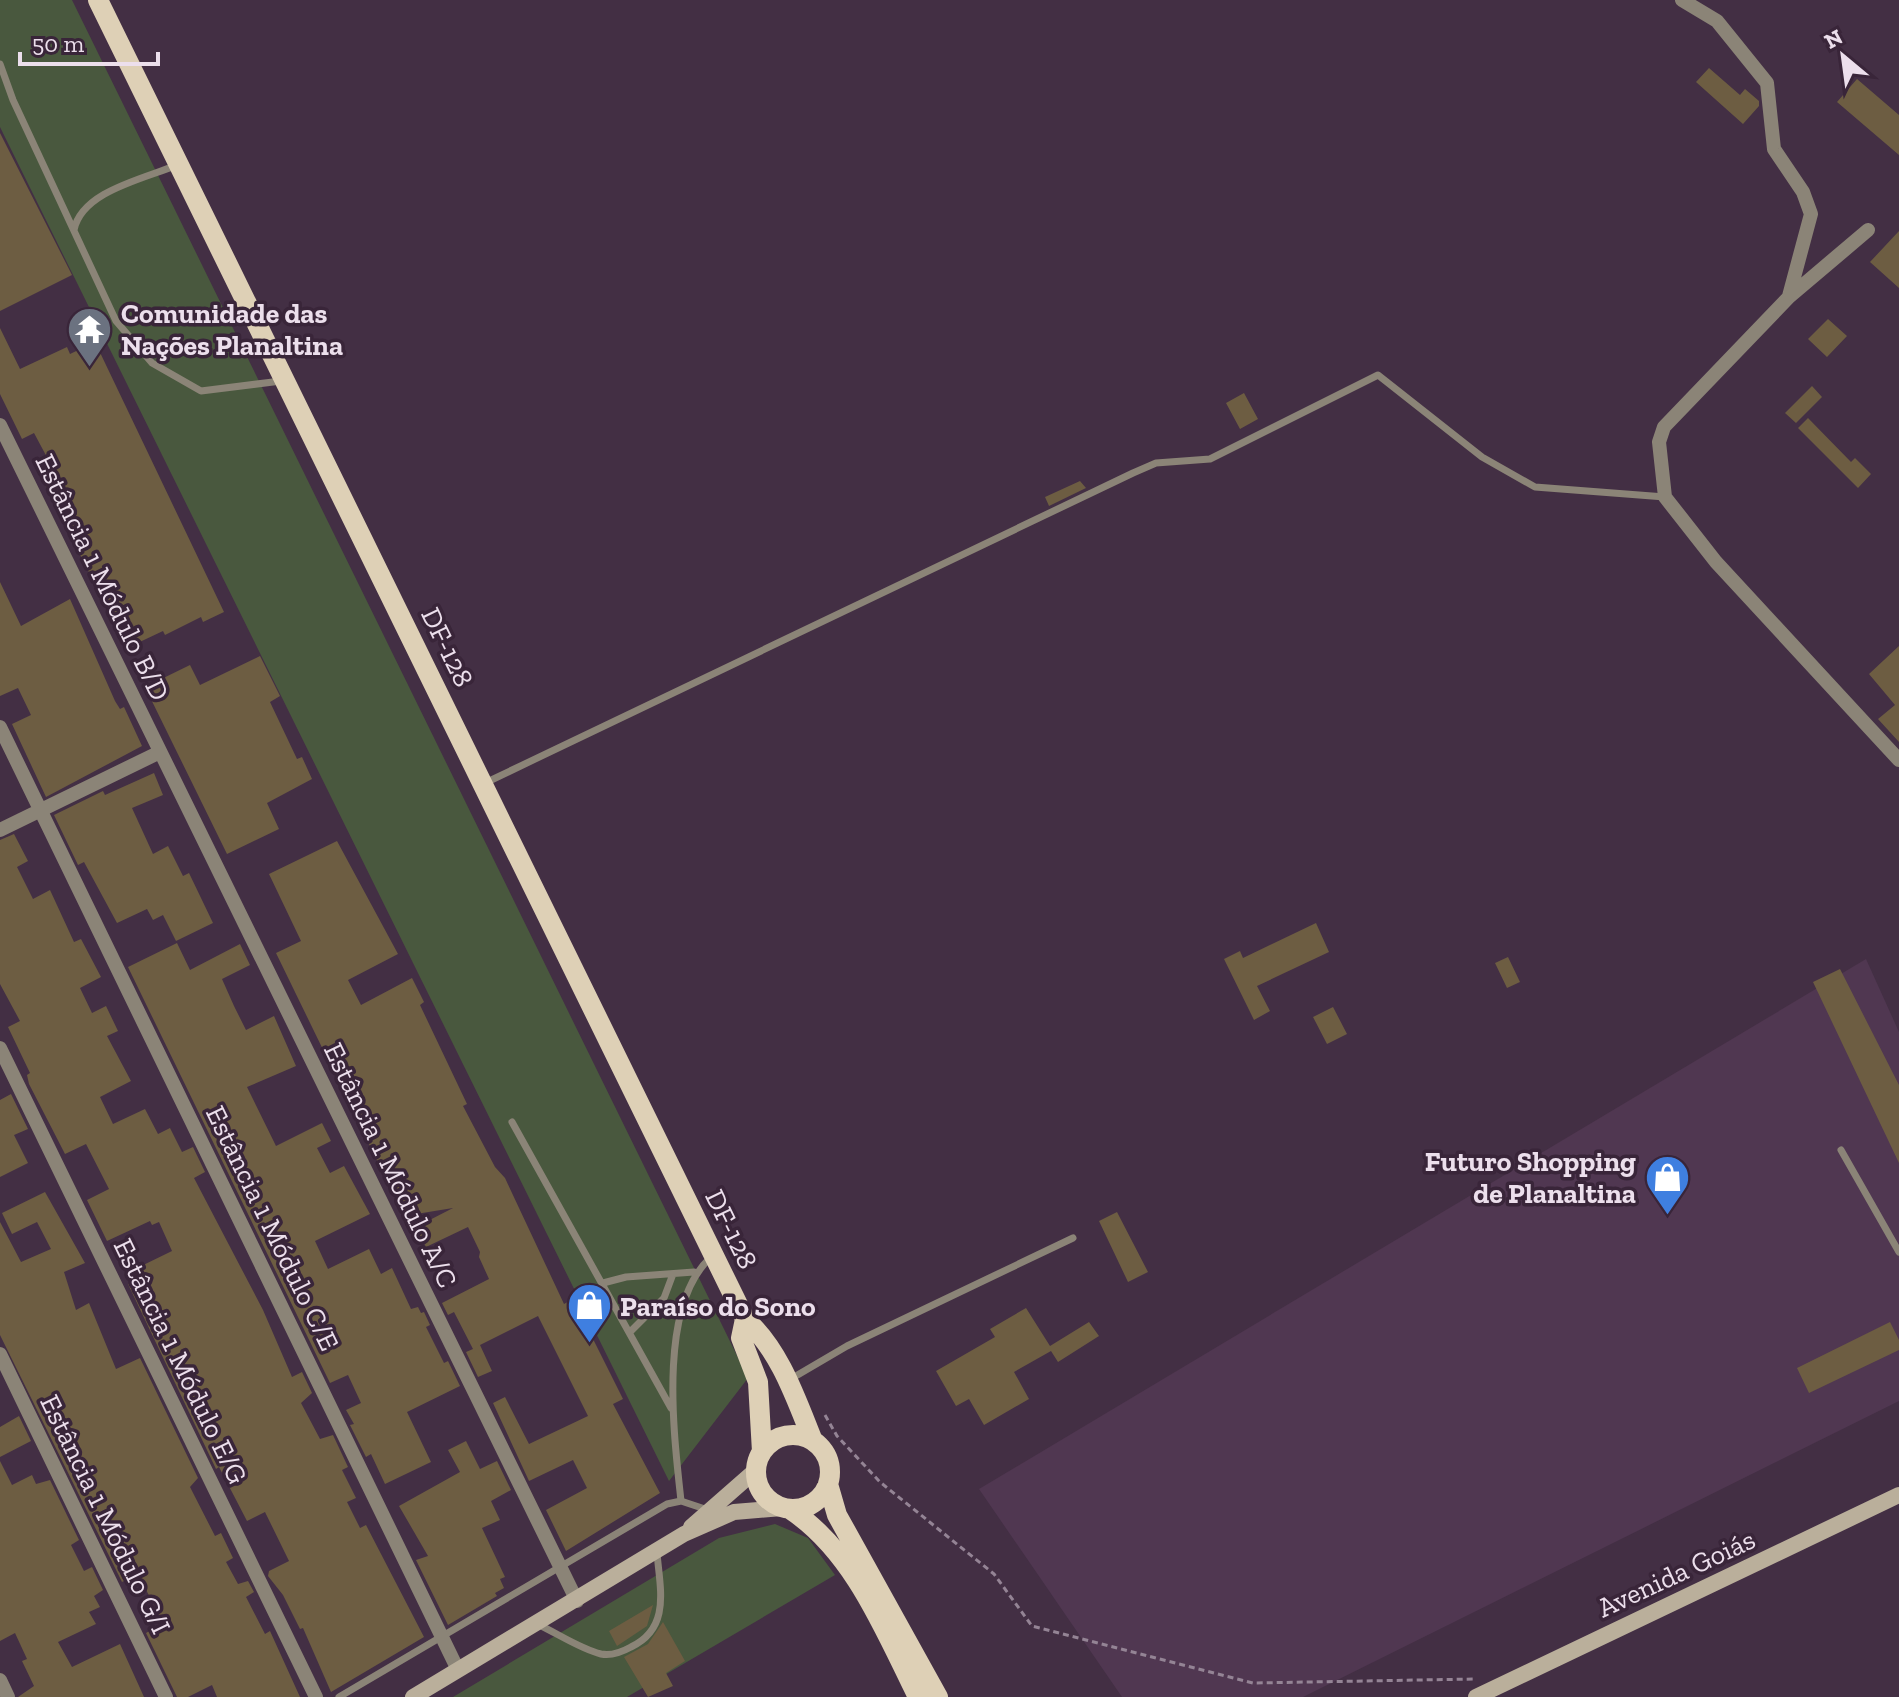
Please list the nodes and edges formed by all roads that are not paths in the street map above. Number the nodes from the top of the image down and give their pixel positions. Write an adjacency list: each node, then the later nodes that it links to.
1 (98, 0): 4 (main road, DF-128 / DF-128)
2 (1682, 0): 7 (street)
3 (0, 64): 6 (lane)
4 (180, 163): 6 (lane); 8 (main road, DF-128 / DF-128)
5 (1868, 230): 7 (street)
6 (74, 232): 8 (lane)
7 (1789, 297): 10 (street)
8 (287, 381): 14 (main road, DF-128 / DF-128)
9 (0, 425): 12 (street, Estância 1 Módulo B/D)
10 (1665, 497): 13 (street); 14 (lane)
11 (0, 727): 15 (street, Estância 1 Módulo C/E)
12 (158, 753): 15 (street); 40 (street, Estância 1 Módulo A/C)
13 (1899, 760)
14 (483, 784): 22 (main road, DF-128 / DF-128)
15 (40, 809): 16 (street); 43 (street, Estância 1 Módulo C/E)
16 (0, 830)
17 (0, 1048): 48 (street, Estância 1 Módulo E/G)
18 (512, 1122): 25 (lane)
19 (1841, 1150): 21 (lane)
20 (1073, 1238): 29 (lane)
21 (1899, 1252)
22 (714, 1255): 23 (lane); 26 (main road, DF-128 / DF-128)
23 (694, 1272): 24 (lane); 30 (lane)
24 (673, 1274): 25 (lane); 27 (lane)
25 (603, 1283): 27 (lane)
26 (745, 1319): 29 (main road, DF-128 / DF-128); 32 (main road, DF-128 / DF-128)
27 (630, 1332): 30 (lane)
28 (0, 1354): 47 (street, Estância 1 Módulo G/I)
29 (788, 1381): 31 (main road, DF-128 / DF-128)
30 (671, 1408): 35 (lane)
31 (813, 1441): 32 (main road); 33 (main road, DF-128)
32 (759, 1461): 36 (main road, DF-128); 37 (street)
33 (828, 1484): 36 (main road); 52 (main road, DF-128)
34 (1899, 1495): 53 (street, Avenida Goiás)
35 (681, 1501): 37 (lane); 40 (lane)
36 (786, 1509): 38 (street); 51 (main road, DF-128)
37 (708, 1510): 38 (street)
38 (684, 1534): 39 (street)
39 (657, 1550): 41 (street); 42 (lane)
40 (560, 1565): 41 (street, Estância 1 Módulo A/C); 43 (lane)
41 (577, 1601): 42 (street)
42 (537, 1624): 44 (street)
43 (442, 1635): 44 (street, Estância 1 Módulo C/E); 49 (lane)
44 (458, 1670): 50 (street)
45 (0, 1680): 46 (street)
46 (8, 1697)
47 (166, 1697)
48 (316, 1697)
49 (339, 1697)
50 (413, 1697)
51 (918, 1697)
52 (938, 1697)
53 (1476, 1697)

